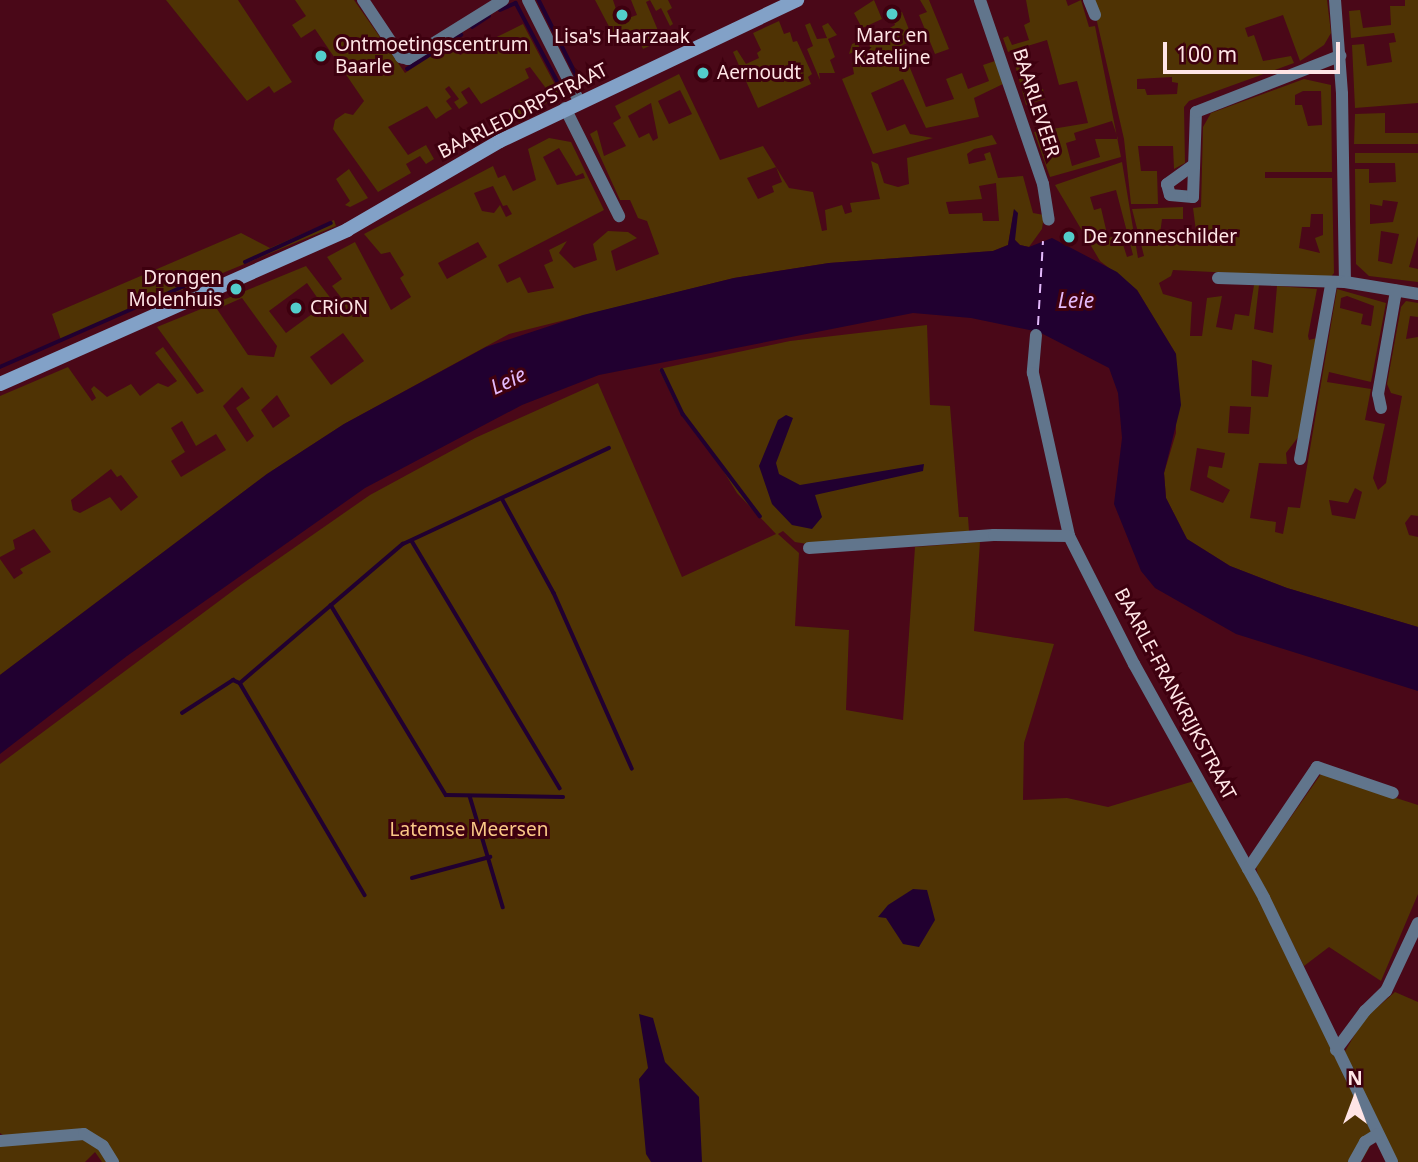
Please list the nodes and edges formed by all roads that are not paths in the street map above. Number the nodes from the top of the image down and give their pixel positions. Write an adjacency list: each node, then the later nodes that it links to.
1 (363, 0): 2 (street)
2 (503, 0)
3 (528, 0): 10 (street)
4 (797, 0): 10 (main road, BAARLEDORPSTRAAT)
5 (980, 0): 14 (street, BAARLEVEER)
6 (1089, 0): 8 (street)
7 (1335, 0): 9 (street)
8 (1095, 15)
9 (1340, 57): 12 (street); 16 (street)
10 (579, 101): 11 (main road, BAARLEDORPSTRAAT)
11 (565, 108): 13 (street); 21 (main road, BAARLEDORPSTRAAT)
12 (1192, 166)
13 (619, 216)
14 (1049, 220)
15 (1218, 278): 17 (street)
16 (1345, 282): 17 (street); 18 (street)
17 (1331, 285): 23 (street)
18 (1396, 291): 19 (street); 22 (street)
19 (1418, 294)
20 (1036, 335): 24 (street, BAARLE-FRANKRIJKSTRAAT)
21 (0, 384)
22 (1381, 408)
23 (1300, 458)
24 (1069, 536): 25 (street); 27 (street, BAARLE-FRANKRIJKSTRAAT)
25 (809, 548)
26 (1393, 793): 27 (street)
27 (1248, 869): 29 (street, BAARLE-FRANKRIJKSTRAAT)
28 (1418, 923): 29 (street)
29 (1336, 1050): 30 (street, BAARLE-FRANKRIJKSTRAAT)
30 (1378, 1134): 33 (street); 34 (street, BAARLE-FRANKRIJKSTRAAT)
31 (0, 1141): 32 (street)
32 (113, 1162)
33 (1354, 1162)
34 (1392, 1162)

